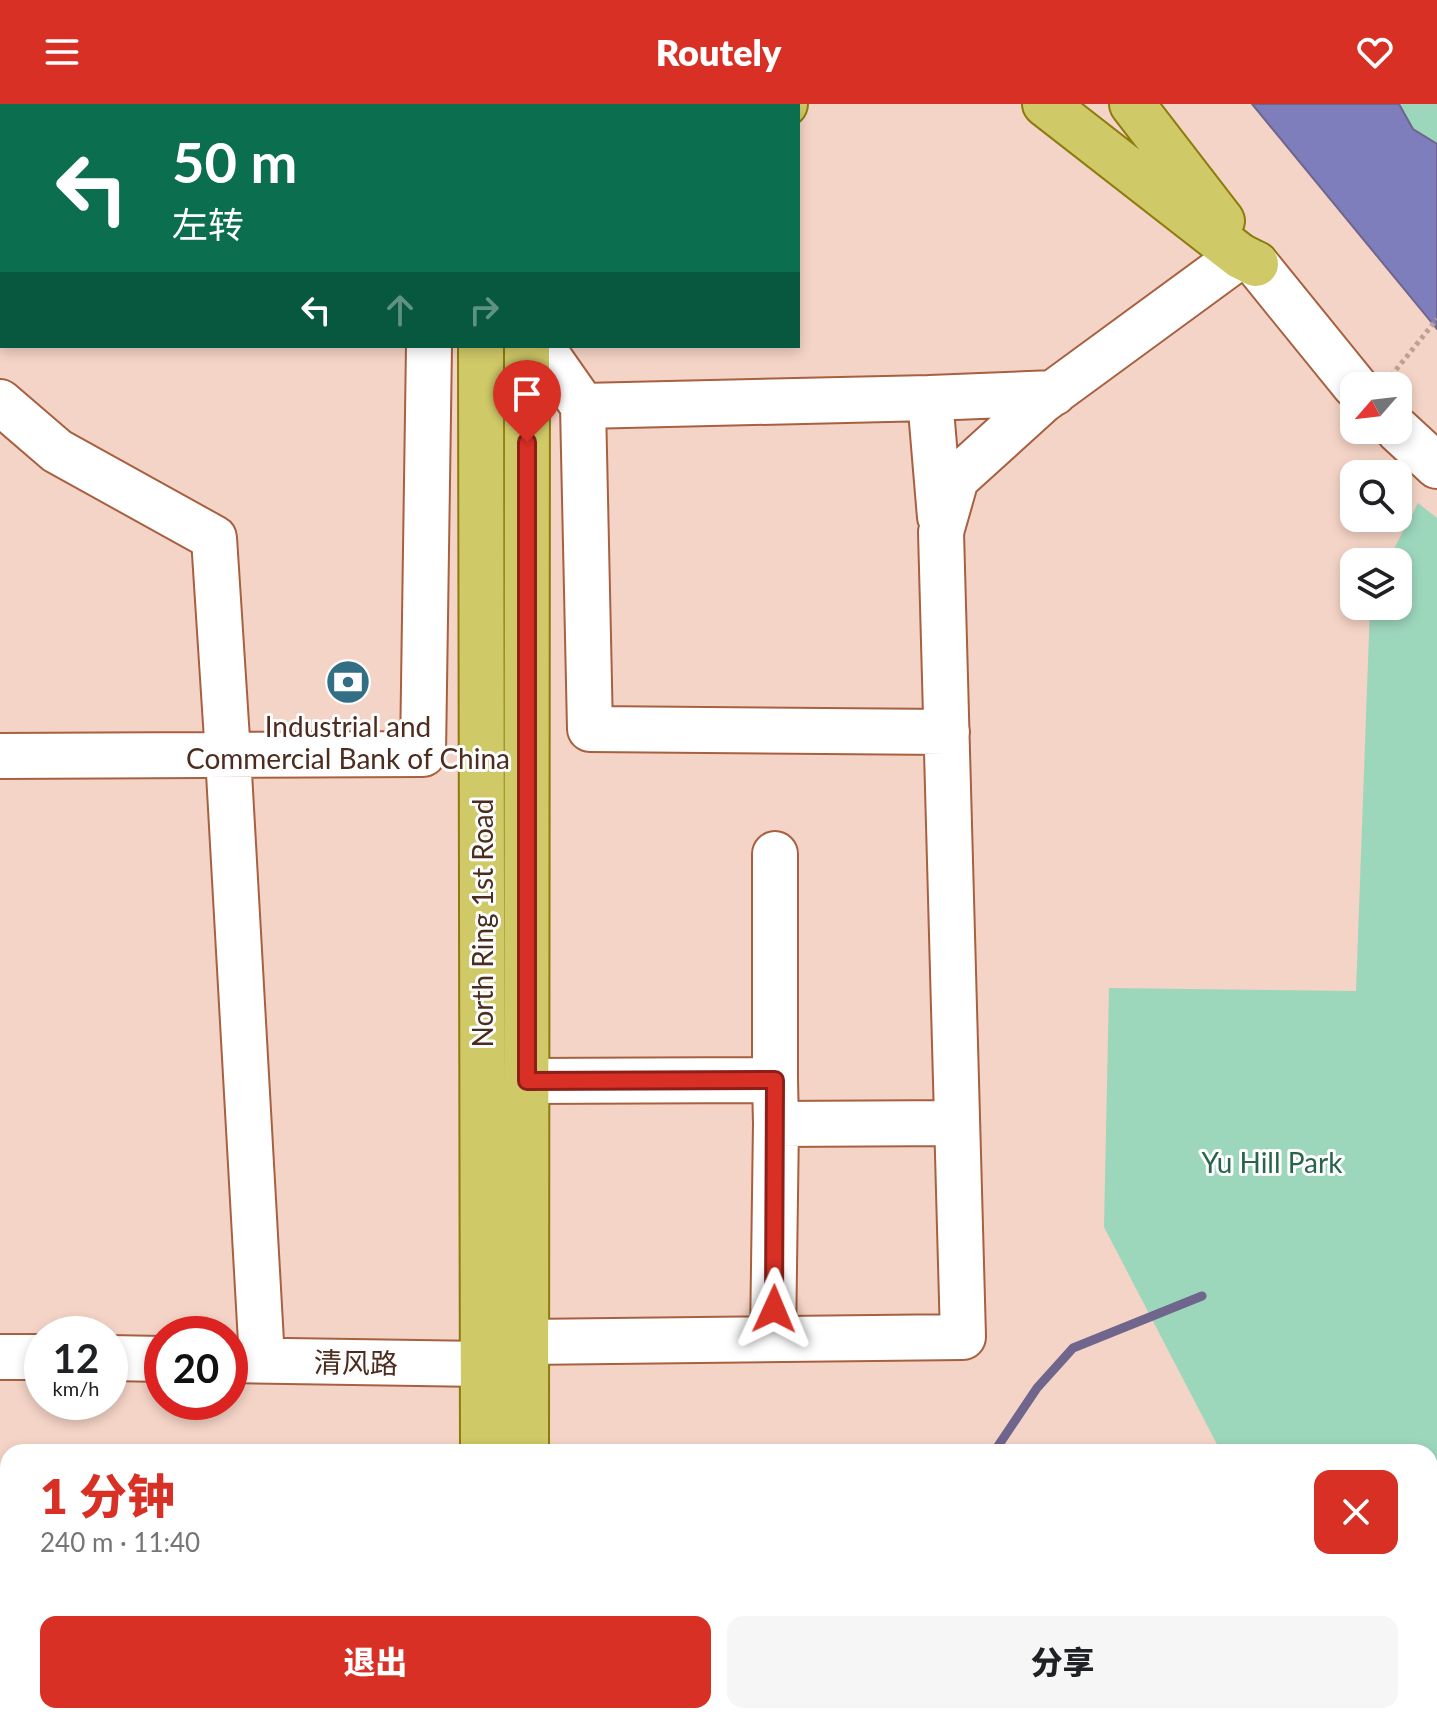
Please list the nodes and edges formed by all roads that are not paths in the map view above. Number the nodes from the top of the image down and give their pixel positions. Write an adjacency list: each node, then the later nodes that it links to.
1 (1045, 104): 3 (main road)
2 (1132, 104): 3 (main road)
3 (1248, 260): 8 (street); 9 (street)
4 (429, 348): 17 (street)
5 (481, 348): 30 (main road, North Ring 1st Road)
6 (527, 348): 21 (main road, North Ring 1st Road)
7 (542, 348): 12 (street)
8 (1343, 372)
9 (1054, 393): 10 (street); 15 (street)
10 (930, 398): 12 (street); 15 (street)
11 (0, 402): 17 (street)
12 (583, 406): 16 (street)
13 (1412, 443): 14 (street)
14 (1437, 466)
15 (941, 532): 16 (street)
16 (947, 732): 22 (street)
17 (228, 755): 18 (street); 24 (street)
18 (0, 756)
19 (775, 854): 20 (street)
20 (775, 1080): 21 (street); 23 (street)
21 (527, 1081): 26 (main road, North Ring 1st Road)
22 (957, 1123): 23 (street); 25 (street)
23 (776, 1124): 25 (street)
24 (245, 1316)
25 (773, 1339): 26 (street)
26 (526, 1342): 32 (main road, North Ring 1st Road)
27 (0, 1357): 28 (street)
28 (24, 1357)
29 (248, 1360): 30 (street, 清风路)
30 (483, 1364): 31 (main road, North Ring 1st Road)
31 (483, 1444)
32 (526, 1444)

